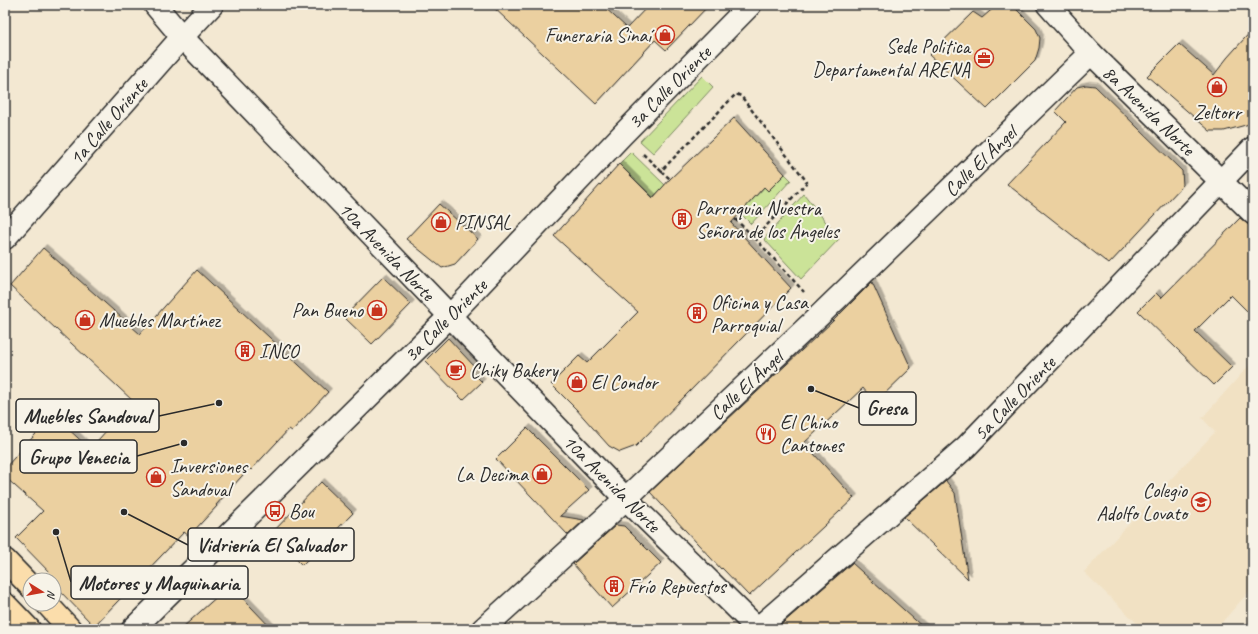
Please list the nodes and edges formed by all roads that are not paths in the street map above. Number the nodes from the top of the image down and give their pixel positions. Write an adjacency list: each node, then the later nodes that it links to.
1 (155, 5): 5 (street, 10a Avenida Norte)
2 (212, 5): 5 (street, 1a Calle Oriente)
3 (750, 5): 11 (street, 3a Calle Oriente)
4 (1048, 5): 6 (street, 8a Avenida Norte)
5 (182, 36): 10 (street, 1a Calle Oriente); 11 (street, 10a Avenida Norte)
6 (1091, 53): 8 (street, 8a Avenida Norte); 12 (street, Calle El Ángel)
7 (1253, 148): 8 (street, 5a Calle Oriente)
8 (1222, 181): 9 (street, 8a Avenida Norte); 21 (street, 5a Calle Oriente)
9 (1253, 213)
10 (5, 238)
11 (450, 316): 12 (street, 10a Avenida Norte); 19 (street, 3a Calle Oriente)
12 (626, 498): 20 (street, Calle El Ángel); 21 (street, 10a Avenida Norte)
13 (5, 560): 14 (main road)
14 (22, 578)
15 (5, 604): 17 (main road)
16 (54, 612): 18 (main road)
17 (29, 629)
18 (70, 629)
19 (133, 629)
20 (483, 629)
21 (758, 629)

